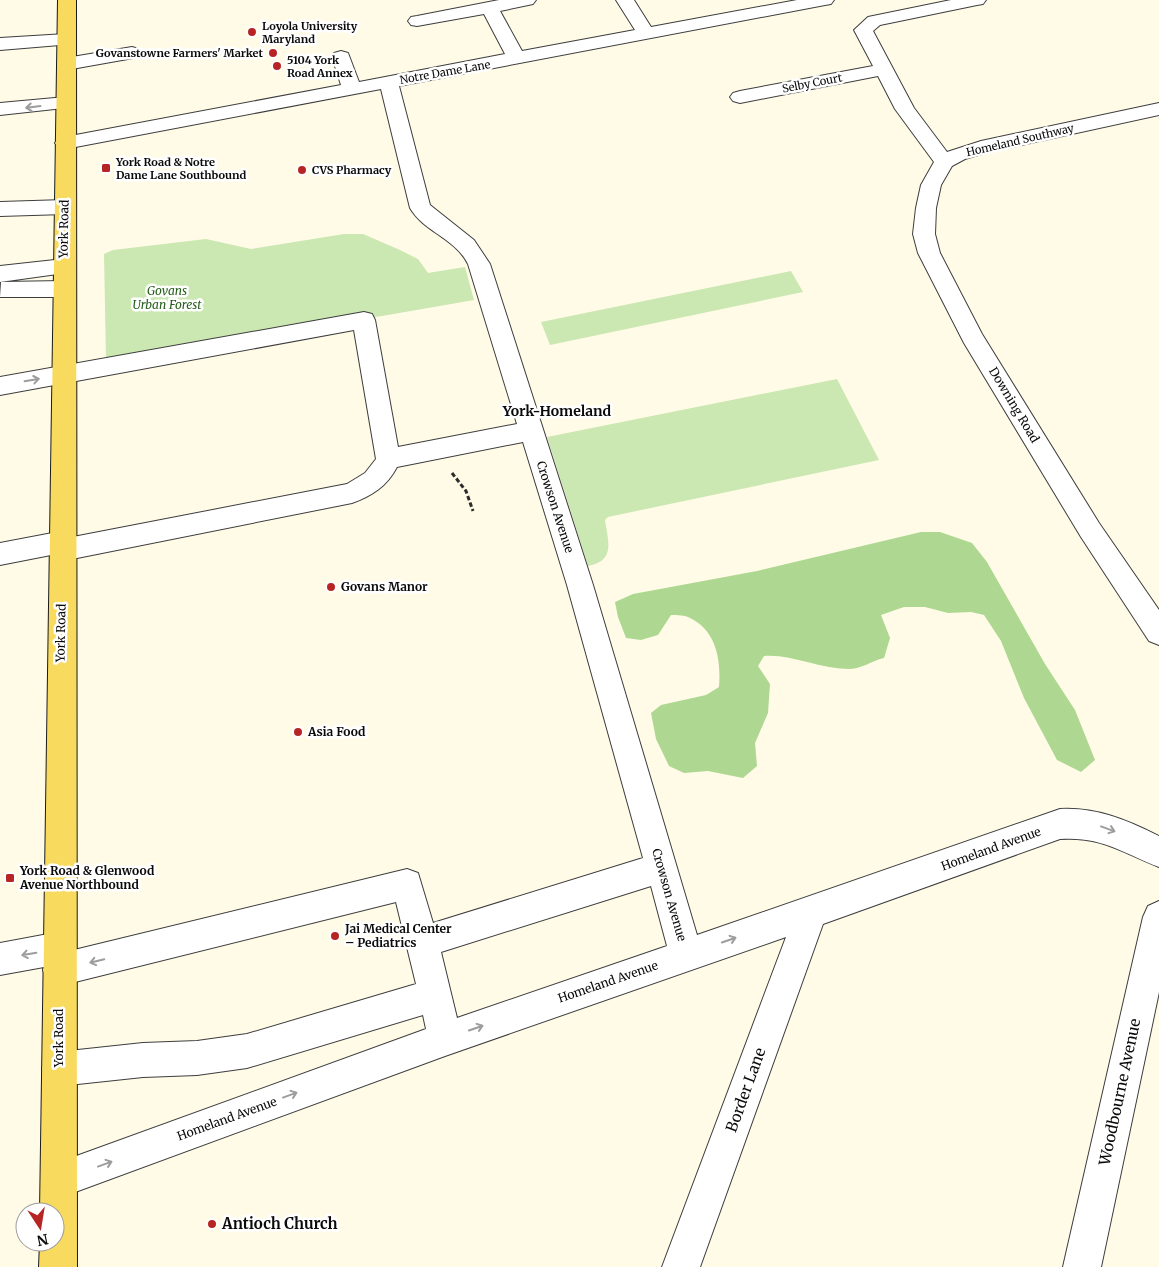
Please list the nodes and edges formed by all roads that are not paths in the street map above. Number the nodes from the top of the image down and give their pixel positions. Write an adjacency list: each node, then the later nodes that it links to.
1 (67, 0): 9 (main road, York Road)
2 (528, 0): 6 (street)
3 (625, 0): 8 (street)
4 (825, 0): 8 (street, Notre Dame Lane)
5 (977, 0): 15 (street)
6 (489, 7): 7 (street); 13 (street)
7 (417, 21)
8 (646, 34): 13 (street, Notre Dame Lane)
9 (66, 40): 10 (street); 14 (main road, York Road)
10 (0, 44)
11 (132, 53): 14 (street)
12 (340, 57): 17 (street)
13 (516, 59): 16 (street, Notre Dame Lane)
14 (66, 64): 19 (main road, York Road)
15 (884, 69): 18 (street, Selby Court); 23 (street)
16 (389, 83): 17 (street, Notre Dame Lane); 31 (street, Crowson Avenue)
17 (352, 89): 22 (street, Notre Dame Lane)
18 (740, 97)
19 (66, 103): 21 (street, one-way to 21); 22 (main road, York Road)
20 (1159, 109): 23 (street, Homeland Southway)
21 (0, 110)
22 (65, 143): 24 (main road, York Road)
23 (944, 162): 35 (street, Downing Road)
24 (65, 207): 25 (street); 27 (main road, York Road)
25 (0, 209)
26 (0, 274): 27 (street)
27 (64, 278): 28 (street); 29 (main road, York Road)
28 (0, 290)
29 (63, 375): 30 (street, one-way to 29); 32 (street); 33 (main road, York Road)
30 (0, 386)
31 (531, 431): 32 (street); 37 (street, Crowson Avenue)
32 (388, 460): 33 (street)
33 (62, 546): 34 (street); 43 (main road, York Road)
34 (0, 554)
35 (1159, 633)
36 (1159, 852): 38 (street, Homeland Avenue, one-way to 36)
37 (661, 868): 40 (street); 41 (street, Crowson Avenue)
38 (811, 912): 41 (street, Homeland Avenue, one-way to 38); 49 (street, Border Lane)
39 (1159, 917): 50 (street, Woodbourne Avenue)
40 (422, 942): 43 (street, one-way to 43); 44 (street)
41 (686, 954): 45 (street, Homeland Avenue, one-way to 41)
42 (0, 959): 43 (street, one-way to 42)
43 (59, 959): 46 (main road, York Road)
44 (434, 995): 45 (street); 46 (street)
45 (445, 1039): 47 (street, Homeland Avenue, one-way to 45)
46 (59, 1069): 47 (main road, York Road)
47 (59, 1180): 48 (main road, York Road)
48 (58, 1267)
49 (681, 1267)
50 (1082, 1267)

